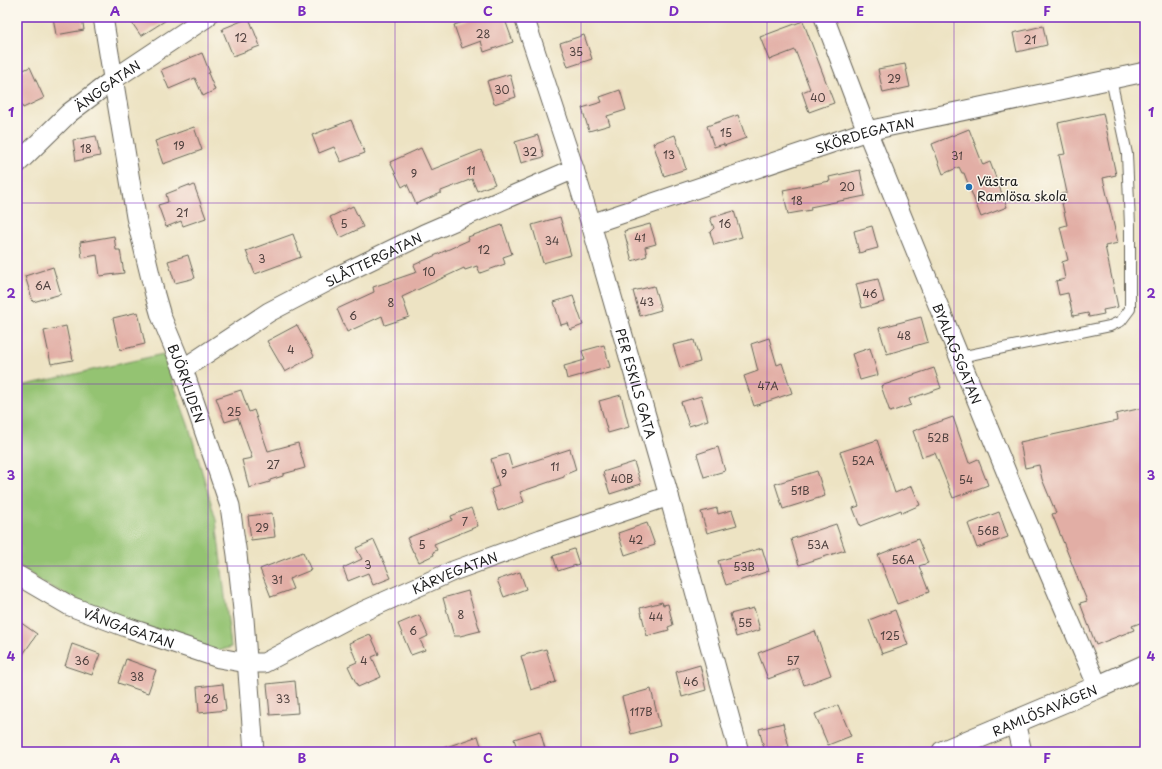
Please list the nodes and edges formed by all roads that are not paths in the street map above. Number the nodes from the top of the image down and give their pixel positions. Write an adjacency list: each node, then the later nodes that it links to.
1 (103, 17): 6 (street, BJÖRKLIDEN)
2 (207, 17): 6 (street, ÄNGGATAN)
3 (524, 17): 10 (street, PER ESKILS GATA)
4 (824, 17): 8 (street, BYALAGSGATAN)
5 (1145, 72): 7 (street, SKÖRDEGATAN)
6 (114, 79): 9 (street, ÄNGGATAN); 13 (street, BJÖRKLIDEN)
7 (1111, 79): 8 (street, SKÖRDEGATAN); 12 (lane)
8 (867, 131): 11 (street, SKÖRDEGATAN); 12 (street, BYALAGSGATAN)
9 (17, 164)
10 (574, 169): 11 (street, PER ESKILS GATA); 13 (street, SLÅTTERGATAN)
11 (591, 224): 14 (street, PER ESKILS GATA)
12 (960, 357): 18 (street, BYALAGSGATAN)
13 (182, 369): 16 (street, BJÖRKLIDEN)
14 (669, 496): 16 (street, KÄRVEGATAN); 21 (street, PER ESKILS GATA)
15 (17, 575): 16 (street, VÅNGAGATAN)
16 (247, 663): 20 (street, BJÖRKLIDEN)
17 (1145, 666): 18 (street, RAMLÖSAVÄGEN)
18 (1098, 687): 19 (street, RAMLÖSAVÄGEN)
19 (1015, 722): 22 (street, RAMLÖSAVÄGEN); 23 (street)
20 (254, 752)
21 (739, 752)
22 (943, 752)
23 (1022, 752)

